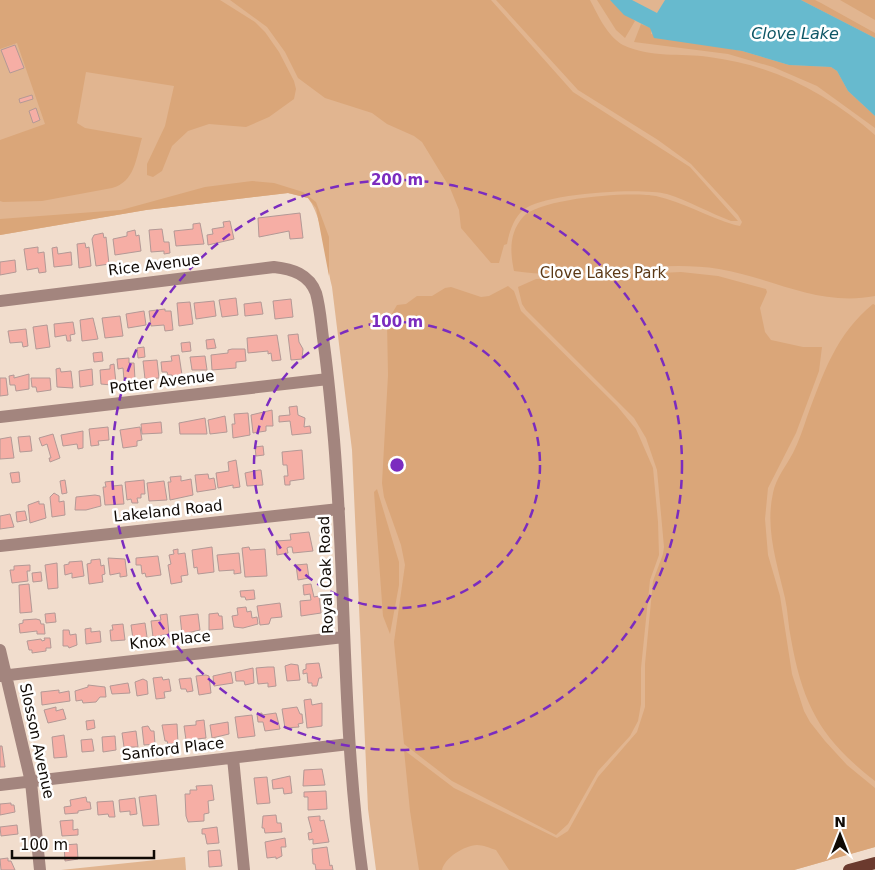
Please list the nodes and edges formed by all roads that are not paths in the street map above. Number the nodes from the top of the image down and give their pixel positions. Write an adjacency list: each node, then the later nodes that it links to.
1 (309, 281): 2 (street, Rice Avenue); 3 (street, Royal Oak Road)
2 (0, 301)
3 (328, 379): 4 (street, Potter Avenue); 5 (street, Royal Oak Road)
4 (0, 417)
5 (339, 509): 6 (street, Lakeland Road); 7 (street, Royal Oak Road)
6 (0, 546)
7 (344, 637): 9 (street, Knox Place); 10 (street, Royal Oak Road)
8 (0, 650): 9 (street, Slosson Avenue)
9 (3, 675): 12 (street, Slosson Avenue)
10 (350, 744): 11 (street, Sanford Place); 17 (street, Royal Oak Road)
11 (233, 758): 12 (street, Sanford Place); 16 (street)
12 (31, 782): 13 (street, Sanford Place); 15 (street, Slosson Avenue)
13 (0, 785)
14 (875, 863): 18 (main road)
15 (40, 870)
16 (244, 870)
17 (362, 870)
18 (849, 870)

